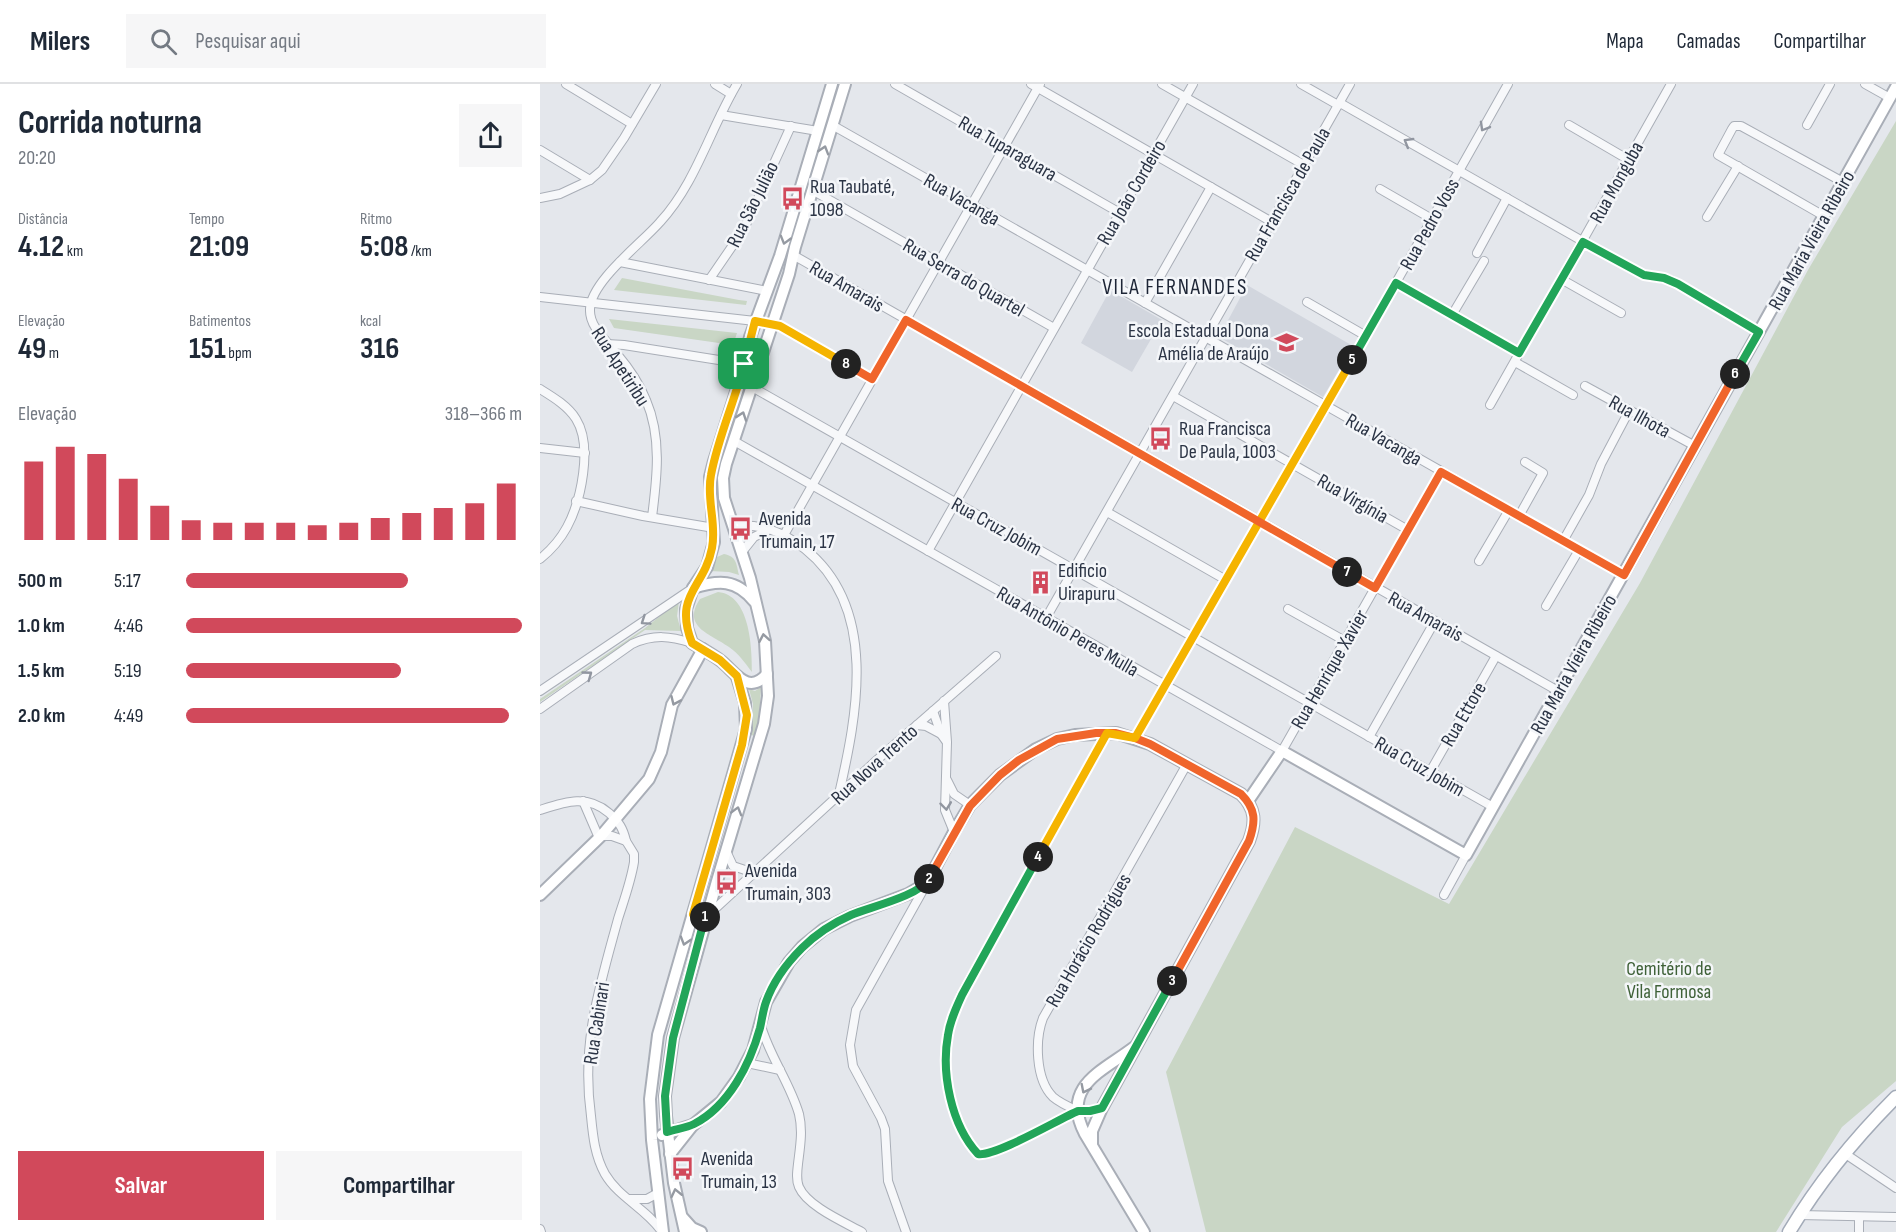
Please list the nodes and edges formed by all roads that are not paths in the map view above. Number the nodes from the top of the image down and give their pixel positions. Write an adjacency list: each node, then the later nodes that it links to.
1 (566, 84): 23 (street)
2 (656, 84): 23 (street)
3 (715, 84): 18 (street)
4 (738, 84): 18 (street, Rua Apetiribu)
5 (832, 84): 28 (street)
6 (845, 84): 24 (street)
7 (896, 84): 29 (street, Rua Tuparaguara)
8 (1162, 84): 19 (street)
9 (1192, 84): 19 (street, Rua João Cordeiro)
10 (1302, 84): 21 (street)
11 (1350, 84): 21 (street, Rua Francisca de Paula)
12 (1508, 84): 35 (street, Rua Pedro Voss, one-way to 35)
13 (1671, 84): 32 (street, Rua Monguba)
14 (1830, 84): 26 (street)
15 (1864, 84): 20 (street)
16 (1036, 85): 29 (street); 31 (street)
17 (1896, 87): 20 (street, Rua Maria Vieira Ribeiro)
18 (731, 94): 22 (street, Rua Apetiribu)
19 (1185, 97): 31 (street, Rua João Cordeiro); 33 (street)
20 (1890, 98): 37 (street, Rua Maria Vieira Ribeiro)
21 (1339, 104): 33 (street, Rua Francisca de Paula); 35 (street, one-way to 21)
22 (721, 115): 27 (street); 53 (street, Rua Apetiribu)
23 (633, 124): 36 (street)
24 (832, 125): 40 (street, one-way to 24); 43 (street, Rua Vacanga)
25 (1569, 125): 32 (street)
26 (1807, 125)
27 (791, 126): 28 (street); 57 (street, Rua São Julião)
28 (818, 130): 59 (street, one-way to 59)
29 (1005, 146): 43 (street); 44 (street, Rua Tuparaguara)
30 (540, 150): 36 (street)
31 (1153, 154): 38 (street); 44 (street, Rua João Cordeiro)
32 (1629, 160): 49 (street, Rua Monguba)
33 (1304, 165): 48 (street, Rua Francisca de Paula)
34 (1737, 166): 37 (street); 45 (street); 46 (street)
35 (1459, 171): 42 (street); 47 (street, Rua Pedro Voss)
36 (590, 180): 41 (street)
37 (1843, 182): 45 (street, Rua Maria Vieira Ribeiro)
38 (1211, 187): 48 (street); 63 (street)
39 (1380, 189): 47 (street)
40 (812, 190): 51 (street); 54 (street, Rua Serra do Quartel)
41 (540, 198)
42 (1507, 198): 49 (street); 50 (street)
43 (972, 204): 54 (street); 55 (street, Rua Vacanga)
44 (1120, 213): 55 (street, Rua João Cordeiro)
45 (1824, 216): 70 (street, Rua Maria Vieira Ribeiro)
46 (1707, 217)
47 (1432, 219): 58 (street, Rua Pedro Voss)
48 (1272, 222): 72 (street, Rua Francisca de Paula)
49 (1583, 242): 56 (street, Rua Monguba); 70 (street)
50 (1477, 253)
51 (794, 255): 66 (street, Rua Amarais); 68 (street)
52 (1484, 261): 65 (street)
53 (620, 262): 57 (street); 61 (street, Rua Apetiribu)
54 (938, 262): 66 (street); 69 (street, Rua Serra do Quartel)
55 (1087, 270): 63 (street, Rua Vacanga); 69 (street, Rua João Cordeiro)
56 (1561, 279): 64 (street); 74 (street, Rua Monguba)
57 (709, 280): 59 (street)
58 (1396, 283): 65 (street); 71 (street, Rua Pedro Voss)
59 (767, 291): 67 (street)
60 (540, 297): 61 (street)
61 (590, 302): 67 (street); 73 (street, Rua Apetiribu)
62 (1307, 302): 71 (street)
63 (1145, 303): 72 (street, Rua Vacanga)
64 (1621, 313)
65 (1452, 315): 74 (street)
66 (906, 320): 77 (street); 78 (street, Rua Amarais)
67 (755, 321): 68 (street); 76 (street)
68 (773, 325): 77 (street); 80 (street)
69 (1054, 328): 78 (street, Rua João Cordeiro)
70 (1759, 332): 89 (street, Rua Maria Vieira Ribeiro)
71 (1366, 336): 85 (street, Rua Pedro Voss)
72 (1206, 337): 83 (street, Rua Francisca de Paula); 85 (street, Rua Vacanga)
73 (607, 344): 76 (street); 102 (street, Rua Apetiribu)
74 (1519, 353): 75 (street, Rua Monguba)
75 (1515, 362): 82 (street); 84 (street, Rua Monguba)
76 (744, 364): 105 (street)
77 (872, 379): 87 (street)
78 (1021, 386): 92 (street, Rua Amarais); 98 (street, Rua João Cordeiro)
79 (1585, 386): 86 (street, Rua Ilhota)
80 (752, 387): 87 (street, Rua Cruz Jobim); 88 (street, one-way to 80)
81 (540, 389): 91 (street)
82 (1573, 395)
83 (1173, 396): 92 (street, Rua Francisca de Paula); 94 (street, Rua Virgínia)
84 (1490, 405)
85 (1326, 406): 94 (street, Rua Pedro Voss); 95 (street, Rua Vacanga)
86 (1629, 411): 89 (street, Rua Ilhota); 109 (street)
87 (840, 436): 96 (street); 98 (street, Rua Cruz Jobim)
88 (734, 441): 96 (street, Rua Antônio Peres Mulla); 104 (street)
89 (1695, 446): 117 (street, Rua Maria Vieira Ribeiro)
90 (540, 448): 91 (street)
91 (585, 453): 97 (street)
92 (1140, 454): 100 (street, Rua Francisca de Paula); 103 (street, Rua Amarais)
93 (1525, 462): 101 (street)
94 (1292, 463): 103 (street, Rua Pedro Voss); 107 (street, Rua Virgínia)
95 (1441, 472): 99 (street, Rua Vacanga); 107 (street, Rua Henrique Xavier)
96 (812, 485): 108 (street); 111 (street, Rua Antônio Peres Mulla)
97 (576, 501): 102 (street); 114 (street)
98 (955, 502): 111 (street, Rua João Cordeiro); 116 (street, Rua Cruz Jobim)
99 (1509, 510): 101 (street, Rua Vacanga); 115 (street)
100 (1107, 512): 116 (street, Rua Francisca de Paula); 118 (street)
101 (1519, 516): 109 (street, Rua Vacanga)
102 (652, 517): 105 (street)
103 (1258, 521): 118 (street, Rua Pedro Voss); 120 (street, Rua Amarais)
104 (734, 526): 106 (street); 110 (street); 113 (street)
105 (714, 528): 110 (street)
106 (770, 529): 108 (street); 113 (street)
107 (1408, 530): 120 (street, Rua Henrique Xavier)
108 (784, 535): 151 (street)
109 (1563, 541): 112 (street, Rua Vacanga)
110 (714, 542): 119 (street)
111 (928, 550): 124 (street, Rua Antônio Peres Mulla)
112 (1579, 550): 117 (street, Rua Vacanga); 122 (street)
113 (742, 552): 121 (street)
114 (540, 559)
115 (1479, 561)
116 (1074, 570): 124 (street, Rua Francisca de Paula); 126 (street, Rua Cruz Jobim)
117 (1624, 575): 136 (street, Rua Maria Vieira Ribeiro)
118 (1226, 580): 126 (street, Rua Pedro Voss)
119 (693, 588): 121 (street); 128 (street); 135 (street, one-way to 135)
120 (1375, 588): 125 (street, Rua Amarais); 127 (street, Rua Henrique Xavier)
121 (756, 603): 132 (street, one-way to 121)
122 (1546, 606)
123 (1288, 609): 127 (street)
124 (1046, 618): 134 (street, Rua Antônio Peres Mulla)
125 (1435, 621): 131 (street, Rua Amarais); 144 (street)
126 (1193, 637): 134 (street, Rua Pedro Voss); 138 (street, Rua Cruz Jobim)
127 (1345, 641): 138 (street, Rua Henrique Xavier)
128 (692, 643): 129 (street); 139 (street, one-way to 128)
129 (703, 650): 133 (street); 157 (street, one-way to 157)
130 (996, 656): 137 (street, Rua Nova Trento)
131 (1496, 656): 136 (street, Rua Amarais); 149 (street, Rua Ettore)
132 (767, 674): 133 (street); 161 (street, one-way to 132)
133 (737, 676): 167 (street)
134 (1165, 686): 145 (street, Rua Pedro Voss); 147 (street, Rua Antônio Peres Mulla)
135 (540, 691)
136 (1558, 691): 155 (street, Rua Maria Vieira Ribeiro)
137 (944, 701): 140 (street, Rua Nova Trento); 146 (street)
138 (1310, 704): 144 (street, Rua Cruz Jobim); 147 (street, Rua Henrique Xavier)
139 (540, 709)
140 (933, 711): 141 (street, Rua Nova Trento); 143 (street)
141 (917, 725): 143 (street); 151 (street, Rua Nova Trento)
142 (1107, 733): 145 (street); 154 (street); 177 (street)
143 (941, 734): 146 (street)
144 (1369, 737): 149 (street, Rua Cruz Jobim)
145 (1135, 738): 148 (street)
146 (947, 742): 150 (street)
147 (1282, 751): 153 (street, Rua Henrique Xavier); 162 (street, Rua Antônio Peres Mulla)
148 (1187, 764): 153 (street); 177 (street, Rua Horácio Rodrigues)
149 (1430, 772): 155 (street, Rua Cruz Jobim)
150 (946, 779): 154 (street); 158 (street, one-way to 158)
151 (839, 795): 163 (street, Rua Nova Trento)
152 (584, 801): 156 (street); 157 (street); 159 (street)
153 (1248, 801): 170 (street)
154 (970, 806): 158 (street)
155 (1493, 807): 162 (street, Rua Maria Vieira Ribeiro)
156 (540, 810)
157 (616, 819): 159 (street); 160 (street, Rua Cabinari)
158 (954, 832): 164 (street)
159 (600, 837): 160 (street); 166 (street)
160 (626, 841): 186 (street, Rua Cabinari)
161 (726, 848): 163 (street); 168 (street)
162 (1466, 855): 165 (street, Rua Maria Vieira Ribeiro)
163 (754, 873): 168 (street, Rua Nova Trento)
164 (927, 883): 169 (street); 195 (street)
165 (1444, 895)
166 (540, 896)
167 (693, 914): 168 (street); 180 (street, one-way to 180)
168 (706, 917): 179 (street)
169 (760, 1026): 171 (street); 172 (street)
170 (1136, 1046): 173 (street); 174 (street)
171 (747, 1063): 172 (street); 178 (street)
172 (780, 1070): 194 (street)
173 (1098, 1071): 174 (street); 177 (street, one-way to 177)
174 (1110, 1094): 176 (street)
175 (1895, 1100): 182 (main road)
176 (1102, 1108): 177 (street); 181 (street)
177 (1078, 1111): 181 (street)
178 (693, 1125): 179 (street); 183 (street)
179 (667, 1132): 180 (street); 183 (street)
180 (652, 1140): 185 (street)
181 (1092, 1144): 196 (street)
182 (1844, 1153): 184 (street); 187 (main road)
183 (670, 1154): 190 (street, one-way to 183)
184 (1896, 1188)
185 (658, 1193): 186 (street); 191 (street)
186 (629, 1199): 191 (street, Rua Cabinari)
187 (1799, 1215): 188 (street); 197 (main road)
188 (1859, 1217): 189 (street); 198 (street)
189 (1896, 1217)
190 (682, 1218): 192 (street); 193 (street)
191 (663, 1231)
192 (685, 1232)
193 (701, 1232)
194 (862, 1232)
195 (906, 1232)
196 (1144, 1232)
197 (1789, 1232)
198 (1859, 1232)

